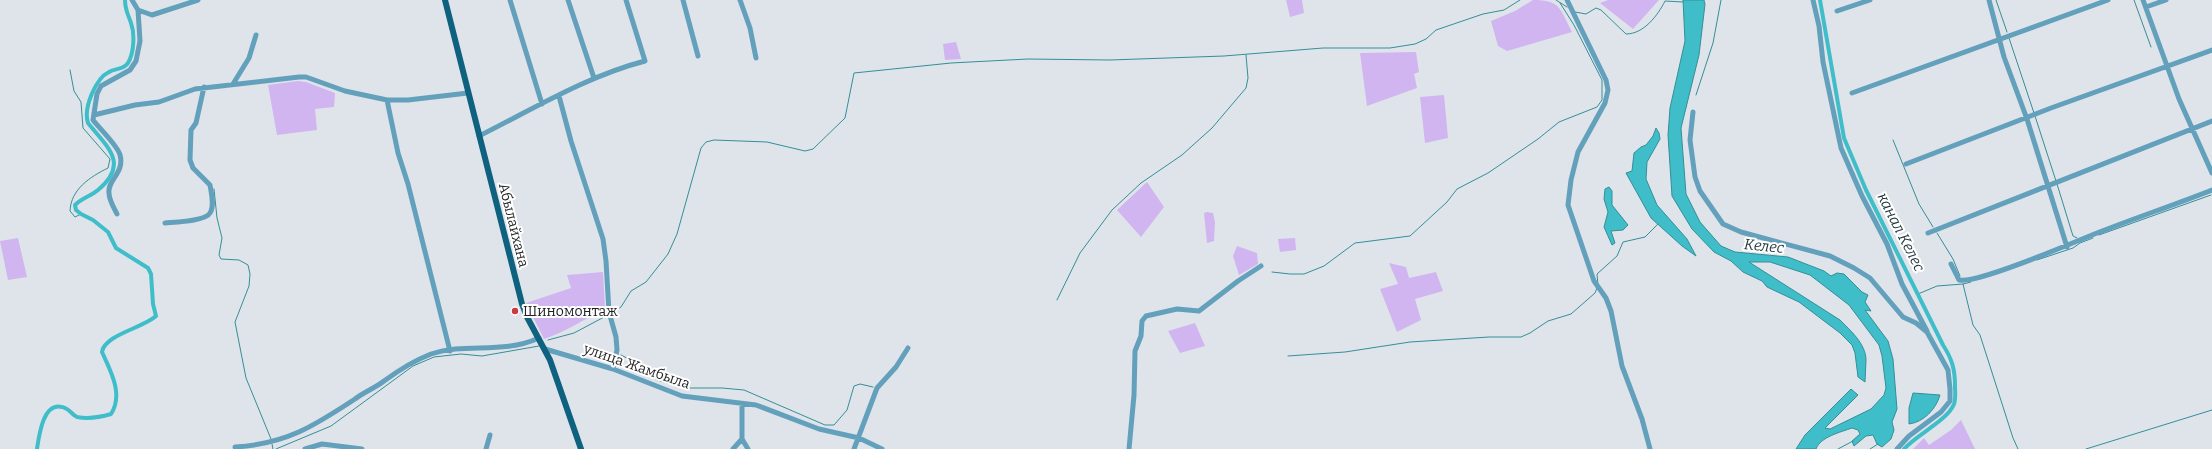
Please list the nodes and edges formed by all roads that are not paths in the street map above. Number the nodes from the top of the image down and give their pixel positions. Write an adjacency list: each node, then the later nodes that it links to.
1 (132, 0): 18 (street)
2 (198, 0): 18 (street)
3 (445, 0): 29 (main road, Абылайхана)
4 (510, 0): 33 (street)
5 (568, 0): 26 (street)
6 (626, 0): 26 (street)
7 (683, 0): 23 (street)
8 (740, 0): 24 (street)
9 (1562, 0): 16 (street)
10 (1813, 0): 50 (street)
11 (1870, 0): 19 (street)
12 (1989, 0): 21 (street)
13 (2108, 0): 21 (street)
14 (2143, 0): 17 (street)
15 (2166, 0): 17 (street)
16 (1568, 2): 70 (street)
17 (2146, 8): 25 (street)
18 (138, 10): 35 (street)
19 (1837, 11)
20 (256, 35): 27 (street)
21 (1999, 38): 30 (street); 36 (street)
22 (2212, 50): 25 (street)
23 (698, 56)
24 (756, 58)
25 (2167, 66): 36 (street); 38 (street)
26 (594, 78): 31 (street)
27 (233, 84): 28 (street); 32 (street)
28 (204, 87): 35 (street); 45 (street)
29 (468, 93): 32 (street); 39 (main road, Абылайхана)
30 (1852, 93)
31 (559, 96): 33 (street); 55 (street)
32 (388, 100): 54 (street)
33 (542, 104): 39 (street)
34 (1693, 112): 50 (street)
35 (94, 115): 44 (street)
36 (2027, 119): 40 (street); 42 (street)
37 (2212, 121): 38 (street)
38 (2192, 129): 41 (street); 42 (street)
39 (479, 136): 51 (main road, Абылайхана)
40 (1906, 164)
41 (2212, 173)
42 (2047, 185): 46 (street); 47 (street)
43 (2212, 190): 47 (street)
44 (117, 214)
45 (165, 223)
46 (1928, 233)
47 (2067, 246): 48 (street)
48 (1951, 264)
49 (1261, 266): 69 (street)
50 (1927, 332): 71 (street)
51 (539, 338): 53 (main road, Абылайхана); 54 (street)
52 (908, 348): 58 (street)
53 (545, 349): 55 (street, улица Жамбыла); 64 (main road, Абылайхана)
54 (450, 351): 60 (street)
55 (613, 369): 56 (street, улица Жамбыла)
56 (742, 404): 58 (street, улица Жамбыла); 59 (street)
57 (490, 434): 63 (street)
58 (859, 438): 67 (street); 68 (street, улица Жамбыла)
59 (742, 439): 65 (street); 66 (street)
60 (236, 447)
61 (306, 449): 62 (street)
62 (362, 449)
63 (486, 449)
64 (581, 449)
65 (733, 449)
66 (748, 449)
67 (854, 449)
68 (882, 449)
69 (1129, 449)
70 (1650, 449)
71 (1897, 449)

